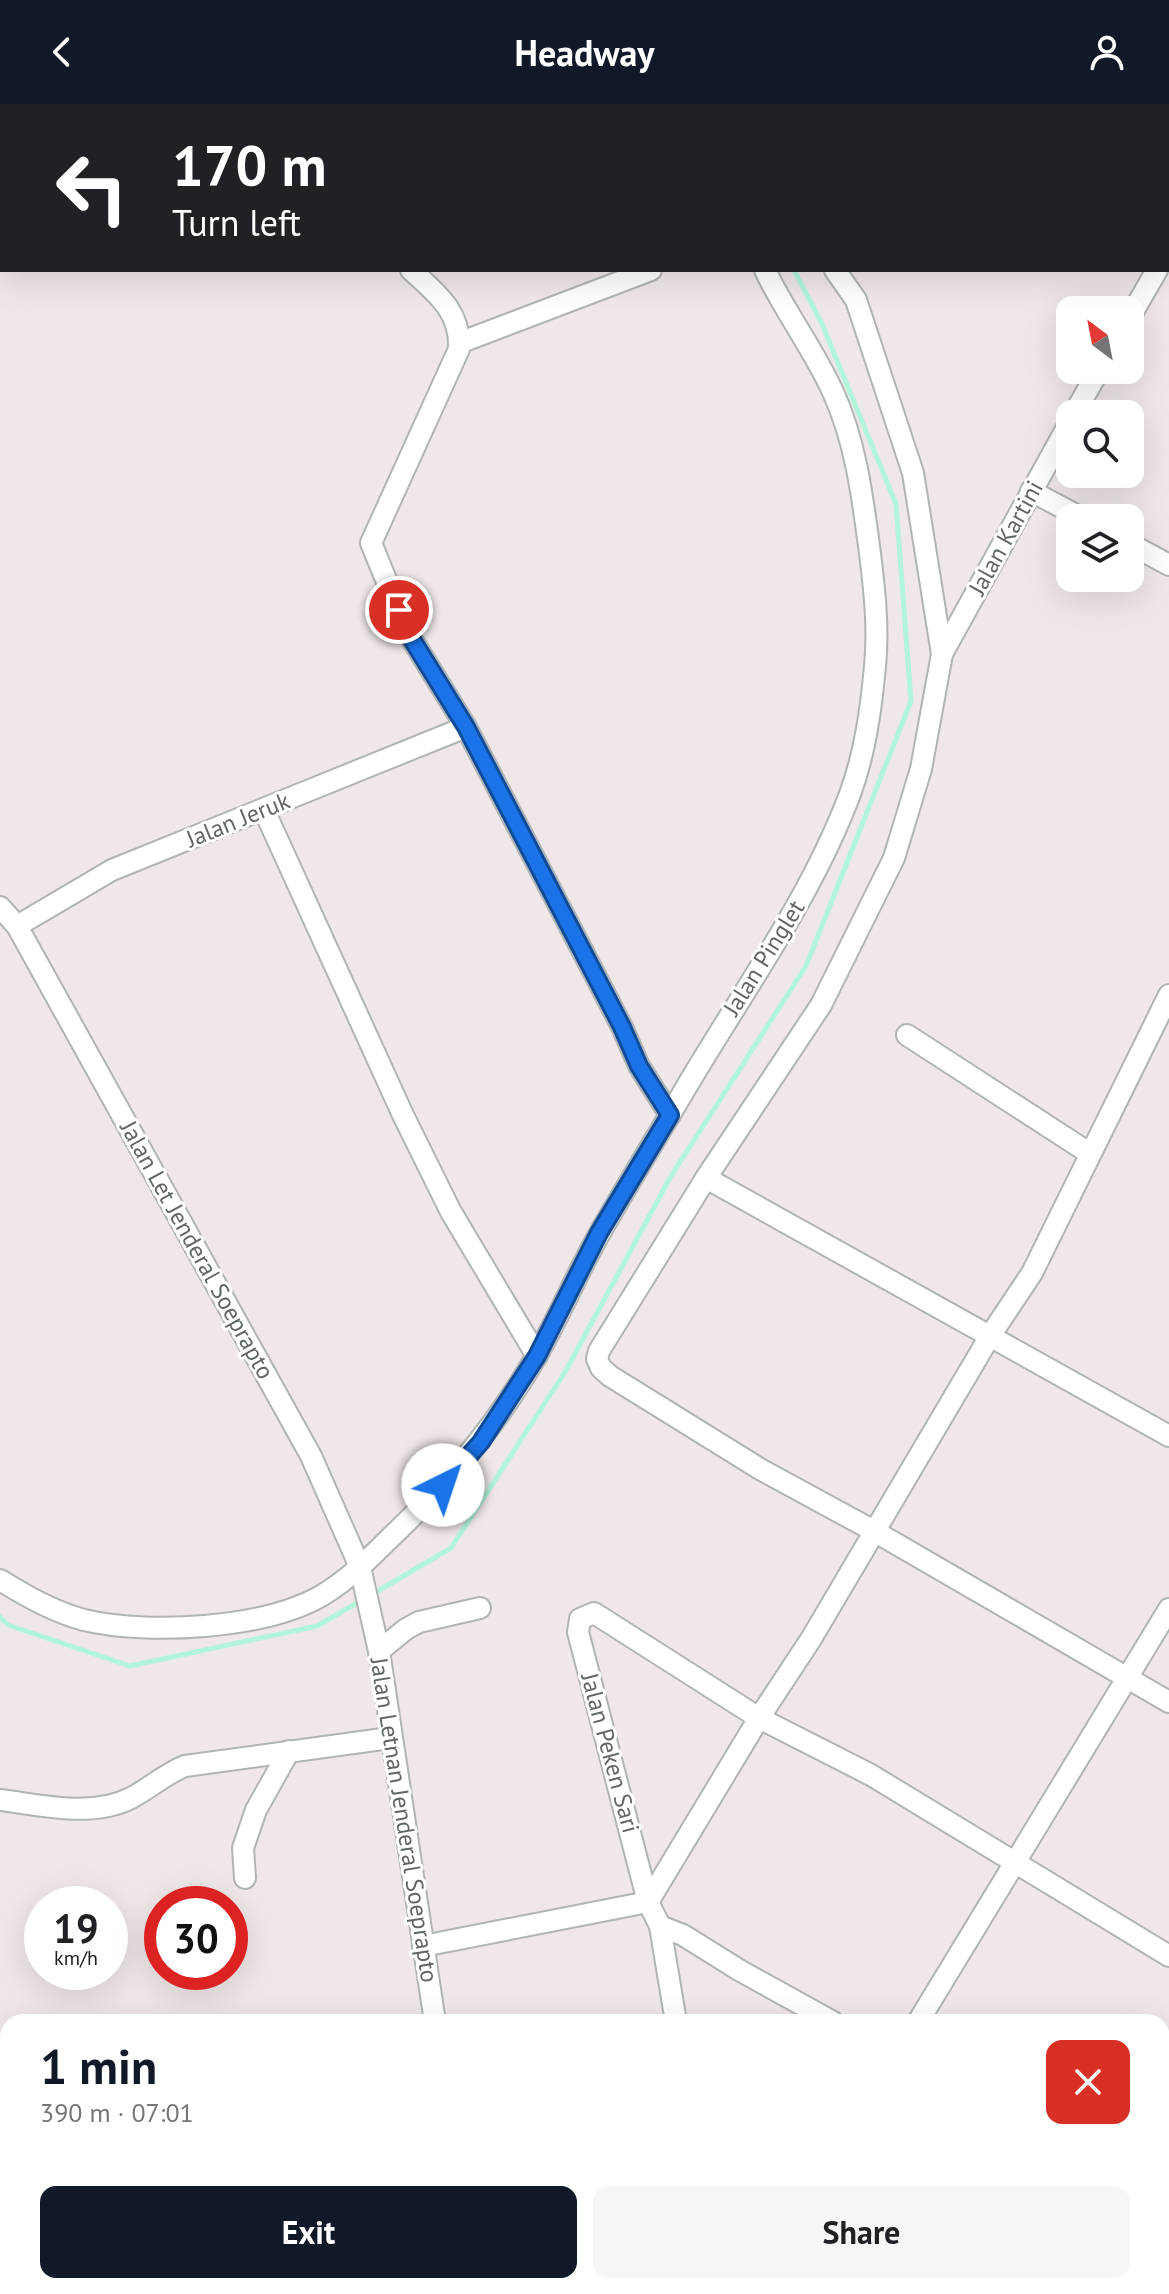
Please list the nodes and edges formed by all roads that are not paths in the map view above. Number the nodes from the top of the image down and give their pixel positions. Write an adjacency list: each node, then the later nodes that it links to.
1 (413, 272): 7 (street)
2 (646, 272): 7 (street)
3 (766, 272): 20 (street, Jalan Pinglet)
4 (836, 272): 13 (street)
5 (1156, 272): 6 (street)
6 (1142, 296)
7 (459, 343): 14 (street)
8 (1056, 447): 9 (street, Jalan Kartini)
9 (1031, 491): 10 (street); 13 (street, Jalan Kartini)
10 (1056, 504)
11 (1144, 552): 12 (street)
12 (1169, 565)
13 (942, 654): 22 (street)
14 (466, 727): 15 (street, Jalan Jeruk); 20 (street)
15 (264, 810): 17 (street, Jalan Jeruk); 24 (street)
16 (0, 907): 17 (street)
17 (17, 926): 27 (street, Jalan Let Jenderal Soeprapto)
18 (1169, 995): 21 (street)
19 (907, 1035): 21 (street)
20 (670, 1115): 24 (street, Jalan Pinglet)
21 (1089, 1153): 23 (street)
22 (706, 1178): 23 (street); 26 (street)
23 (990, 1336): 25 (street); 26 (street)
24 (537, 1356): 27 (street, Jalan Pinglet)
25 (1169, 1436)
26 (874, 1531): 33 (street); 35 (street)
27 (362, 1574): 28 (street, Jalan Pinglet); 31 (street, Jalan Let Jenderal Soeprapto)
28 (0, 1580)
29 (480, 1608): 32 (street)
30 (1169, 1609): 33 (street)
31 (373, 1618): 32 (street, Jalan Letnan Jenderal Soeprapto)
32 (379, 1651): 36 (street, Jalan Letnan Jenderal Soeprapto)
33 (1126, 1676): 34 (street); 39 (street)
34 (1169, 1702)
35 (759, 1718): 39 (street); 41 (street); 41 (street, Jalan Peken Sari)
36 (390, 1738): 37 (street); 43 (street, Jalan Letnan Jenderal Soeprapto)
37 (289, 1751): 38 (street); 40 (street)
38 (0, 1800)
39 (1016, 1862): 44 (street); 48 (street)
40 (245, 1878)
41 (648, 1902): 42 (street); 43 (street)
42 (660, 1926): 46 (street); 47 (street)
43 (423, 1946): 45 (street, Jalan Letnan Jenderal Soeprapto)
44 (1169, 1956)
45 (434, 2014)
46 (675, 2014)
47 (819, 2014)
48 (923, 2014)

